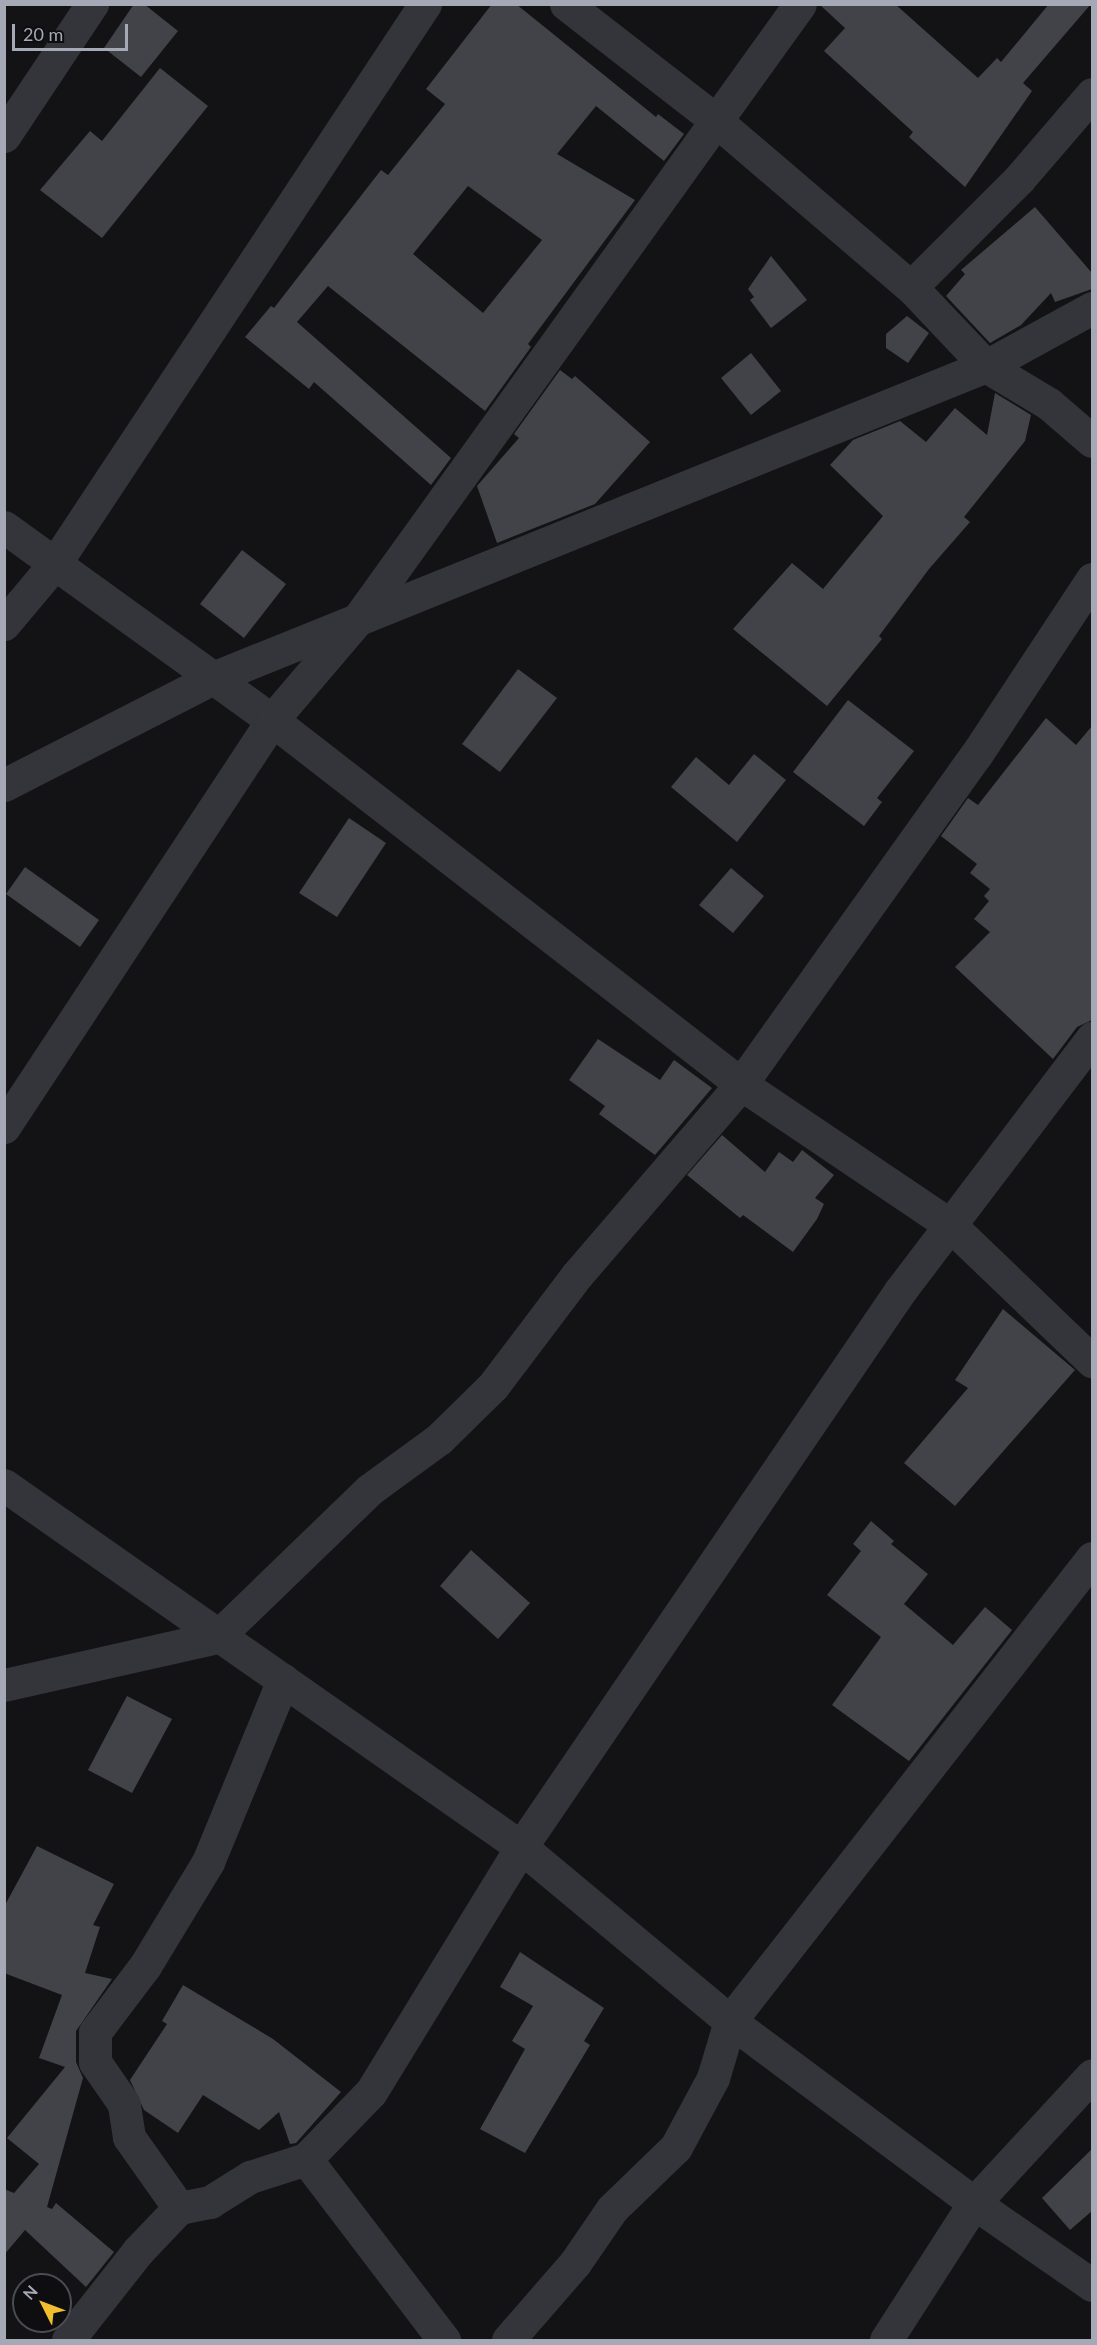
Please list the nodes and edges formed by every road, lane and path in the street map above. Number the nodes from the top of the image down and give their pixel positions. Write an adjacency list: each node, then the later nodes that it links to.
1 (92, 4): 7 (street)
2 (425, 4): 13 (street)
3 (566, 4): 6 (street)
4 (800, 4): 6 (street)
5 (1092, 94): 8 (street)
6 (714, 119): 8 (street); 15 (street)
7 (4, 136)
8 (911, 287): 10 (street)
9 (1092, 308): 10 (street)
10 (986, 366): 11 (street); 15 (street)
11 (1092, 441)
12 (4, 527): 13 (street)
13 (56, 561): 16 (street); 17 (street)
14 (1092, 579): 21 (street)
15 (358, 619): 17 (street); 18 (street)
16 (4, 624)
17 (215, 677): 18 (street); 19 (street)
18 (272, 720): 21 (street); 22 (street)
19 (4, 785)
20 (1092, 1038): 23 (street)
21 (741, 1084): 23 (street); 27 (street)
22 (4, 1127)
23 (950, 1225): 24 (street); 30 (street)
24 (1092, 1361)
25 (4, 1485): 27 (street)
26 (1092, 1558): 31 (street)
27 (217, 1637): 28 (street); 29 (street)
28 (283, 1680): 30 (street); 35 (street)
29 (4, 1685)
30 (521, 1847): 31 (street); 33 (street)
31 (730, 2021): 34 (street); 39 (street)
32 (1092, 2075): 34 (street)
33 (306, 2160): 35 (street); 38 (street)
34 (974, 2204): 36 (street); 40 (street)
35 (179, 2208): 37 (street)
36 (1092, 2284)
37 (68, 2340)
38 (444, 2340)
39 (508, 2340)
40 (886, 2340)

